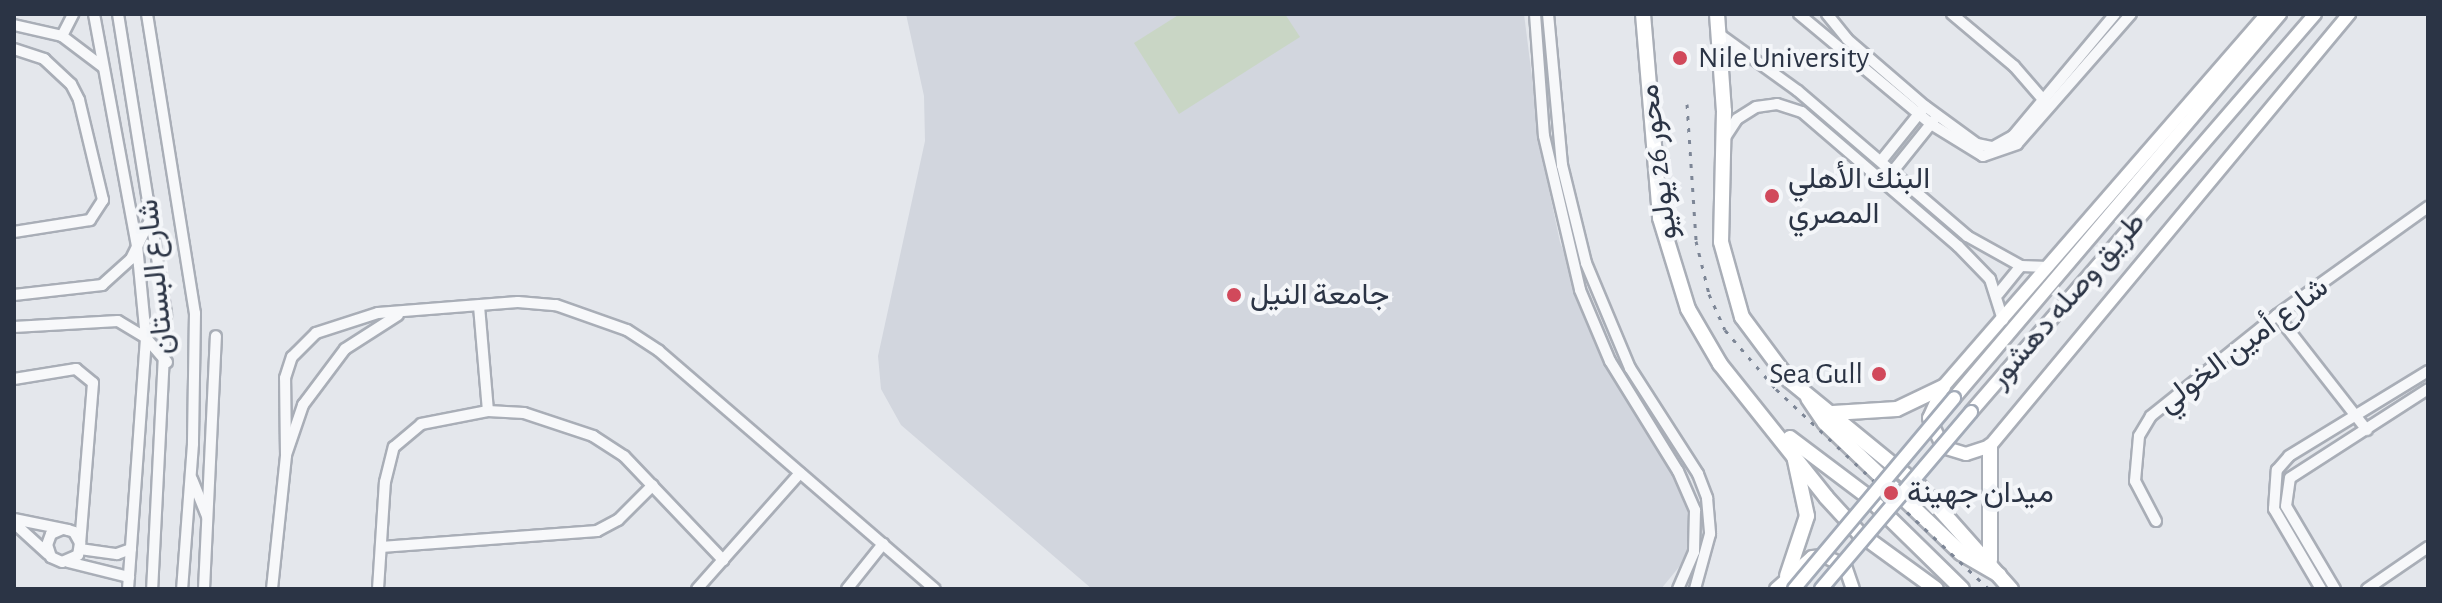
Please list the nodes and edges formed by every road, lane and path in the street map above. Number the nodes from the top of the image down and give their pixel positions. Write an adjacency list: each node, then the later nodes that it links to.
1 (73, 14): 20 (street)
2 (94, 14): 22 (street)
3 (118, 14): 32 (street, شارع البستان)
4 (147, 14): 63 (street, شارع البستان)
5 (1535, 14): 90 (street)
6 (1548, 14): 91 (street)
7 (1643, 14): 57 (highway, محور 26 يوليو)
8 (1717, 14): 19 (highway, محور 26 يوليو)
9 (1799, 14): 26 (street)
10 (1827, 14): 26 (street)
11 (1952, 14): 24 (street)
12 (2115, 14): 24 (street)
13 (2131, 14): 24 (street)
14 (2267, 14): 38 (main road)
15 (2280, 14): 79 (main road, طريق وصله دهشور, bridge)
16 (2315, 14): 93 (main road, طريق وصله دهشور, bridge)
17 (2349, 14): 59 (main road)
18 (14, 25): 20 (street)
19 (1719, 34): 23 (street); 28 (highway, محور 26 يوليو)
20 (62, 36): 22 (street)
21 (14, 49): 33 (street)
22 (103, 67): 35 (street)
23 (1798, 91): 25 (street); 29 (street)
24 (2046, 102): 27 (street)
25 (1788, 106): 28 (street); 36 (street)
26 (1922, 110): 27 (street); 29 (street)
27 (1934, 120): 30 (street)
28 (1725, 137): 53 (highway, محور 26 يوليو)
29 (1881, 161): 30 (street)
30 (1893, 171): 34 (street)
31 (2428, 207): 43 (street, شارع أمين الخولي)
32 (151, 218): 35 (street); 48 (street, شارع البستان)
33 (14, 232)
34 (1967, 236): 36 (street); 37 (street)
35 (137, 245): 40 (street); 47 (street)
36 (1958, 246): 39 (street)
37 (2021, 266): 38 (street); 39 (street)
38 (2048, 267): 44 (main road)
39 (1998, 294): 44 (street)
40 (14, 295)
41 (479, 306): 42 (street); 54 (street); 62 (street)
42 (404, 313): 61 (street); 61 (street)
43 (2277, 315): 56 (street); 67 (street, شارع أمين الخولي)
44 (2003, 320): 51 (main road)
45 (14, 327): 47 (street)
46 (216, 336): 66 (street)
47 (146, 338): 48 (street); 73 (street)
48 (167, 362): 82 (street, شارع البستان)
49 (2428, 371): 56 (street)
50 (14, 379): 70 (street)
51 (1943, 387): 55 (highway); 59 (main road)
52 (2428, 389): 58 (street)
53 (1807, 395): 55 (highway, محور 26 يوليو); 80 (highway, محور 26 يوليو)
54 (488, 411): 64 (street); 71 (street)
55 (1829, 412): 76 (highway, محور 26 يوليو)
56 (2355, 414): 58 (street); 97 (street)
57 (1770, 423): 60 (highway, محور 26 يوليو); 96 (highway, محور 26 يوليو)
58 (2367, 430): 98 (street)
59 (1990, 446): 76 (highway)
60 (1792, 448): 79 (highway); 95 (highway, محور 26 يوليو)
61 (286, 455): 85 (street)
62 (800, 473): 69 (street); 75 (street)
63 (191, 477): 66 (street); 83 (street, شارع البستان)
64 (653, 485): 71 (street); 75 (street)
65 (14, 521): 68 (street); 74 (street)
66 (209, 521): 84 (street)
67 (2156, 521)
68 (62, 529): 70 (street); 74 (street)
69 (883, 544): 88 (street); 89 (street)
70 (80, 546): 73 (street); 77 (street)
71 (381, 547): 86 (street)
72 (2428, 547): 99 (street)
73 (131, 549): 78 (street)
74 (51, 557): 77 (street)
75 (723, 560): 87 (street)
76 (1990, 560): 80 (highway, محور 26 يوليو)
77 (68, 562): 78 (street)
78 (129, 577): 81 (street)
79 (1790, 582): 92 (main road, طريق وصله دهشور); 94 (main road)
80 (2007, 583)
81 (128, 589)
82 (152, 589)
83 (182, 589)
84 (204, 589)
85 (272, 589)
86 (378, 589)
87 (697, 589)
88 (847, 589)
89 (935, 589)
90 (1678, 589)
91 (1695, 589)
92 (1776, 589)
93 (1821, 589)
94 (1853, 589)
95 (1936, 589)
96 (1962, 589)
97 (2321, 589)
98 (2335, 589)
99 (2367, 589)

